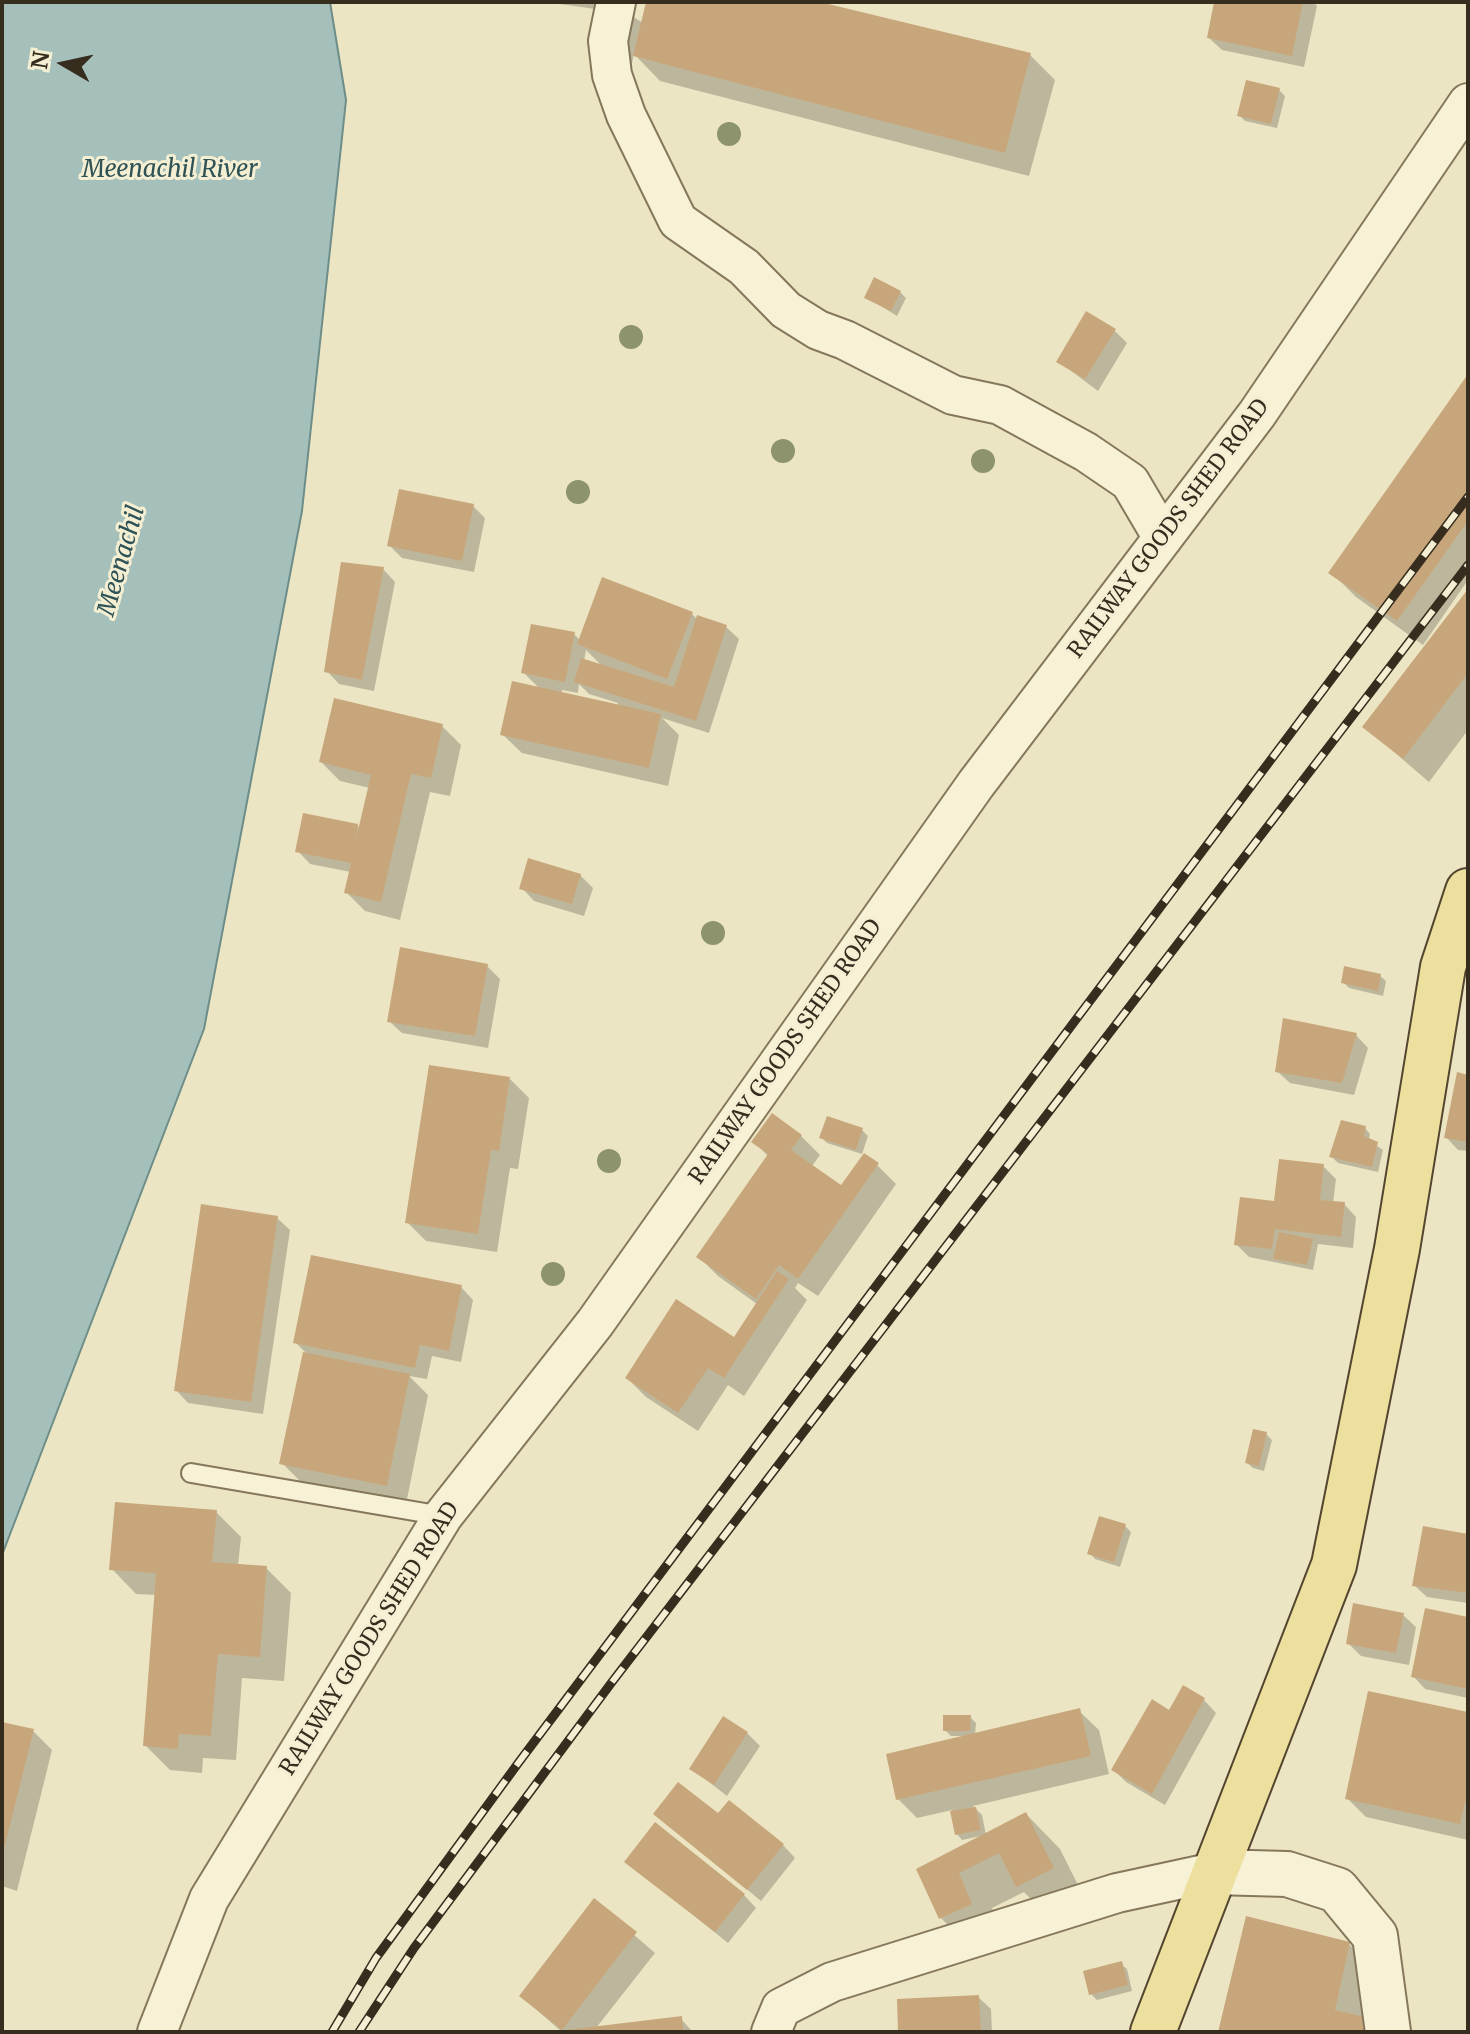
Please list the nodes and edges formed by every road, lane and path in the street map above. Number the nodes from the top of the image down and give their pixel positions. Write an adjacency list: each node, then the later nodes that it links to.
1 (616, 2): 3 (street)
2 (1468, 103): 3 (street, RAILWAY GOODS SHED ROAD)
3 (1163, 538): 6 (street, RAILWAY GOODS SHED ROAD)
4 (1468, 891): 7 (main road)
5 (191, 1473): 6 (lane)
6 (443, 1516): 8 (street, RAILWAY GOODS SHED ROAD)
7 (1214, 1872): 9 (street); 10 (main road); 11 (street)
8 (157, 2032)
9 (771, 2032)
10 (1153, 2032)
11 (1388, 2032)

